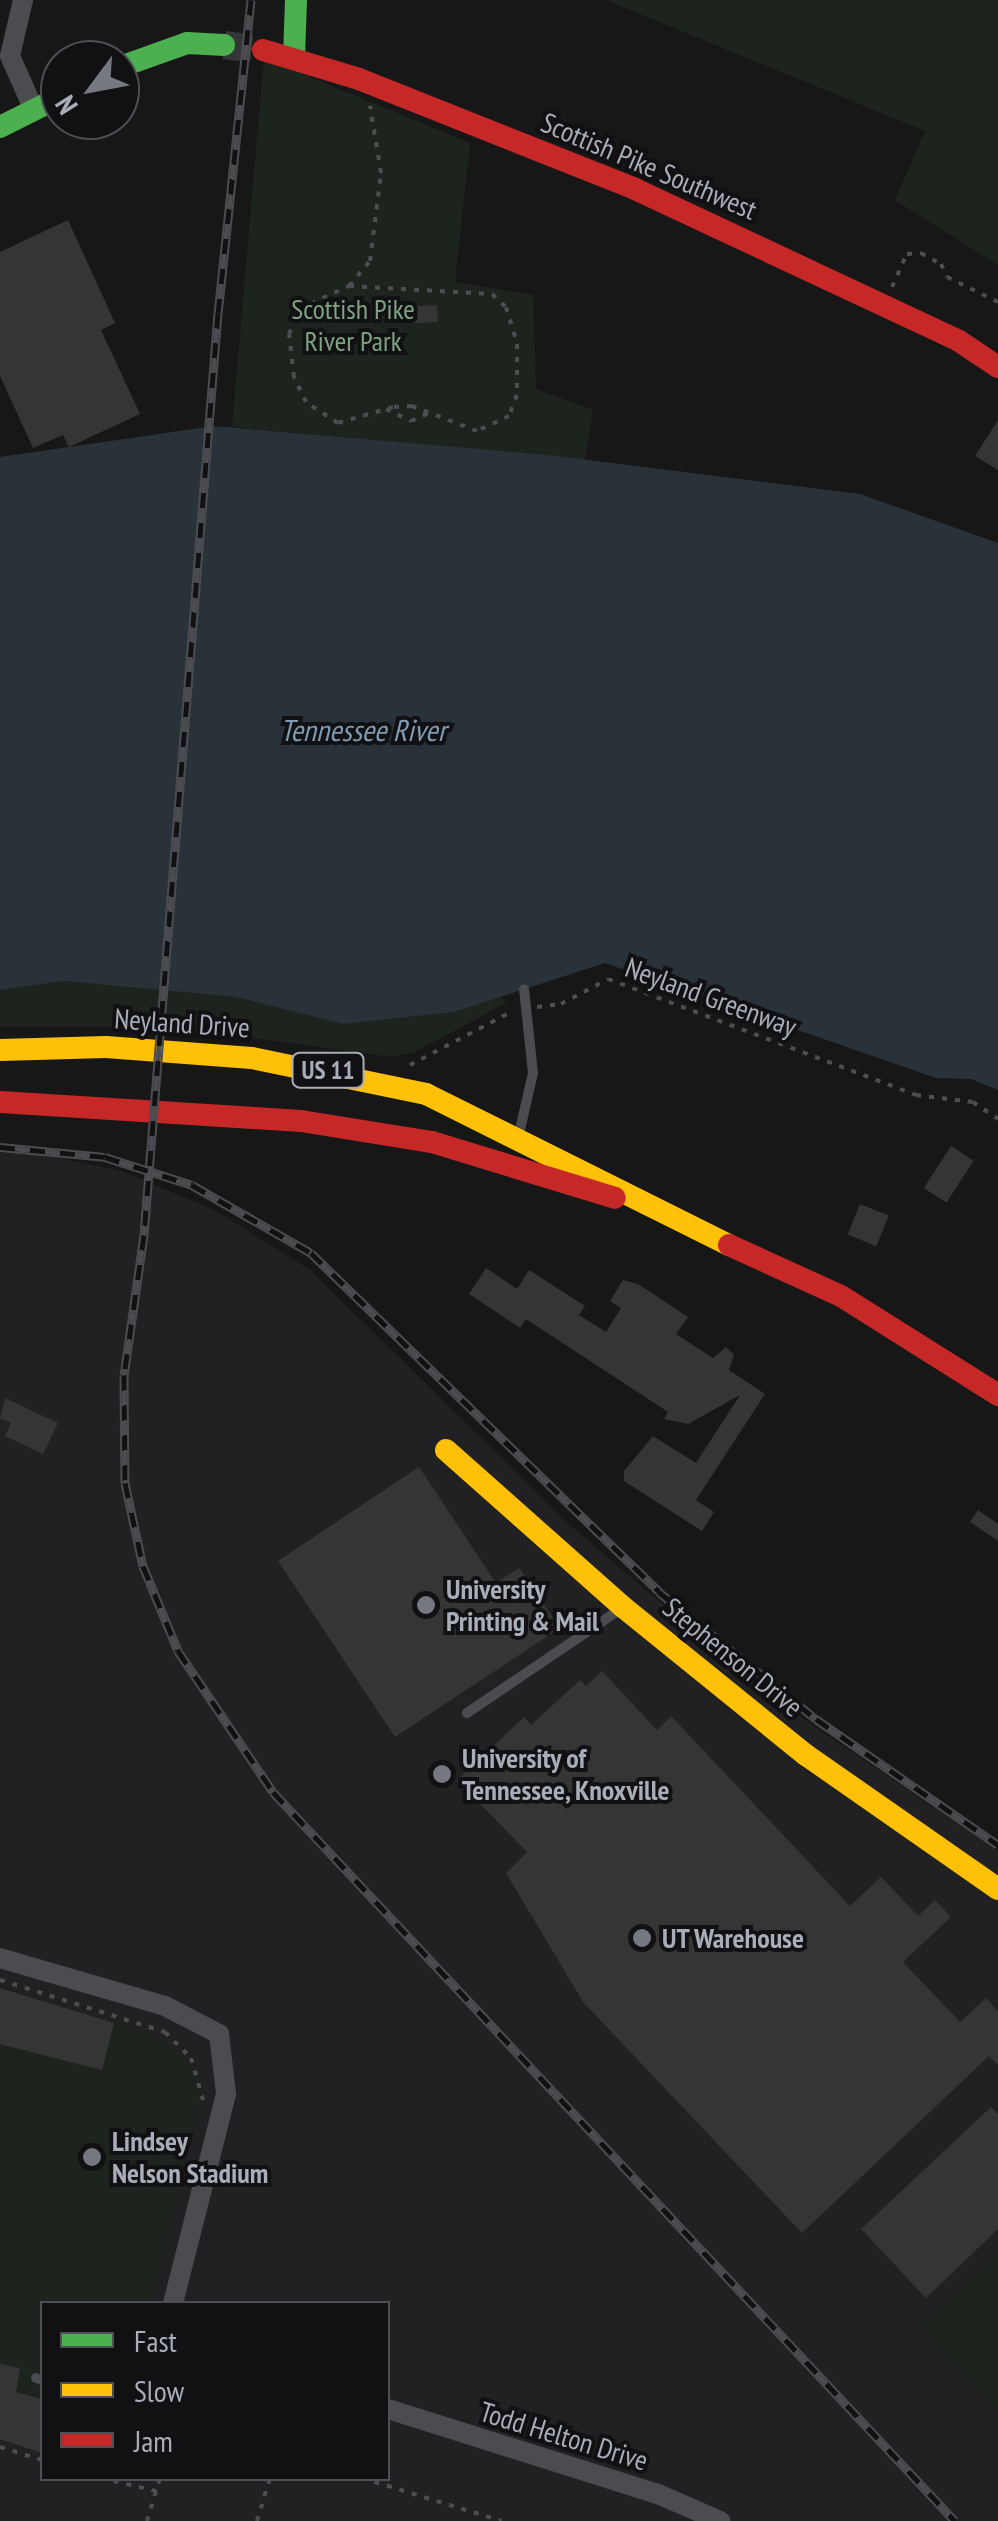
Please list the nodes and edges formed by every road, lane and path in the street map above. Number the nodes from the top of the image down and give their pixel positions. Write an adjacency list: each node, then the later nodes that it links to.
1 (23, 0): 9 (street)
2 (296, 0): 5 (street)
3 (224, 45): 6 (street)
4 (263, 50): 5 (street, Scottish Pike Southwest)
5 (294, 56): 7 (street, Scottish Pike Southwest)
6 (140, 60)
7 (359, 78): 11 (path); 15 (street, Scottish Pike Southwest)
8 (40, 107): 9 (street)
9 (34, 110): 10 (street)
10 (0, 127)
11 (349, 286): 12 (path); 17 (path)
12 (424, 290): 13 (path); 18 (path)
13 (426, 300)
14 (998, 302): 15 (path)
15 (886, 306): 16 (street, Scottish Pike Southwest)
16 (998, 367)
17 (386, 409): 18 (path); 18 (path)
18 (429, 413)
19 (524, 989): 20 (lane)
20 (528, 1009): 22 (path, Neyland Greenway); 24 (path, Neyland Greenway); 25 (lane)
21 (0, 1050): 25 (street, Neyland Drive / US 11)
22 (404, 1068)
23 (0, 1102): 26 (street, Neyland Drive / US 11)
24 (998, 1118)
25 (519, 1135): 26 (street, Neyland Drive / US 11)
26 (628, 1200): 27 (street, Neyland Drive / US 11)
27 (998, 1395)
28 (446, 1450): 29 (street, Stephenson Drive)
29 (623, 1607): 30 (lane); 31 (street, Stephenson Drive)
30 (466, 1713)
31 (998, 1889)
32 (0, 1958): 35 (street)
33 (0, 1980): 34 (path)
34 (203, 2109)
35 (174, 2301)
36 (390, 2410): 48 (street, Todd Helton Drive)
37 (0, 2447): 38 (path)
38 (40, 2459)
39 (114, 2481): 43 (path)
40 (159, 2481): 43 (path)
41 (269, 2481): 46 (path)
42 (371, 2481): 44 (path)
43 (156, 2491): 45 (path)
44 (490, 2519): 47 (path)
45 (147, 2521)
46 (258, 2521)
47 (502, 2521)
48 (720, 2521)

